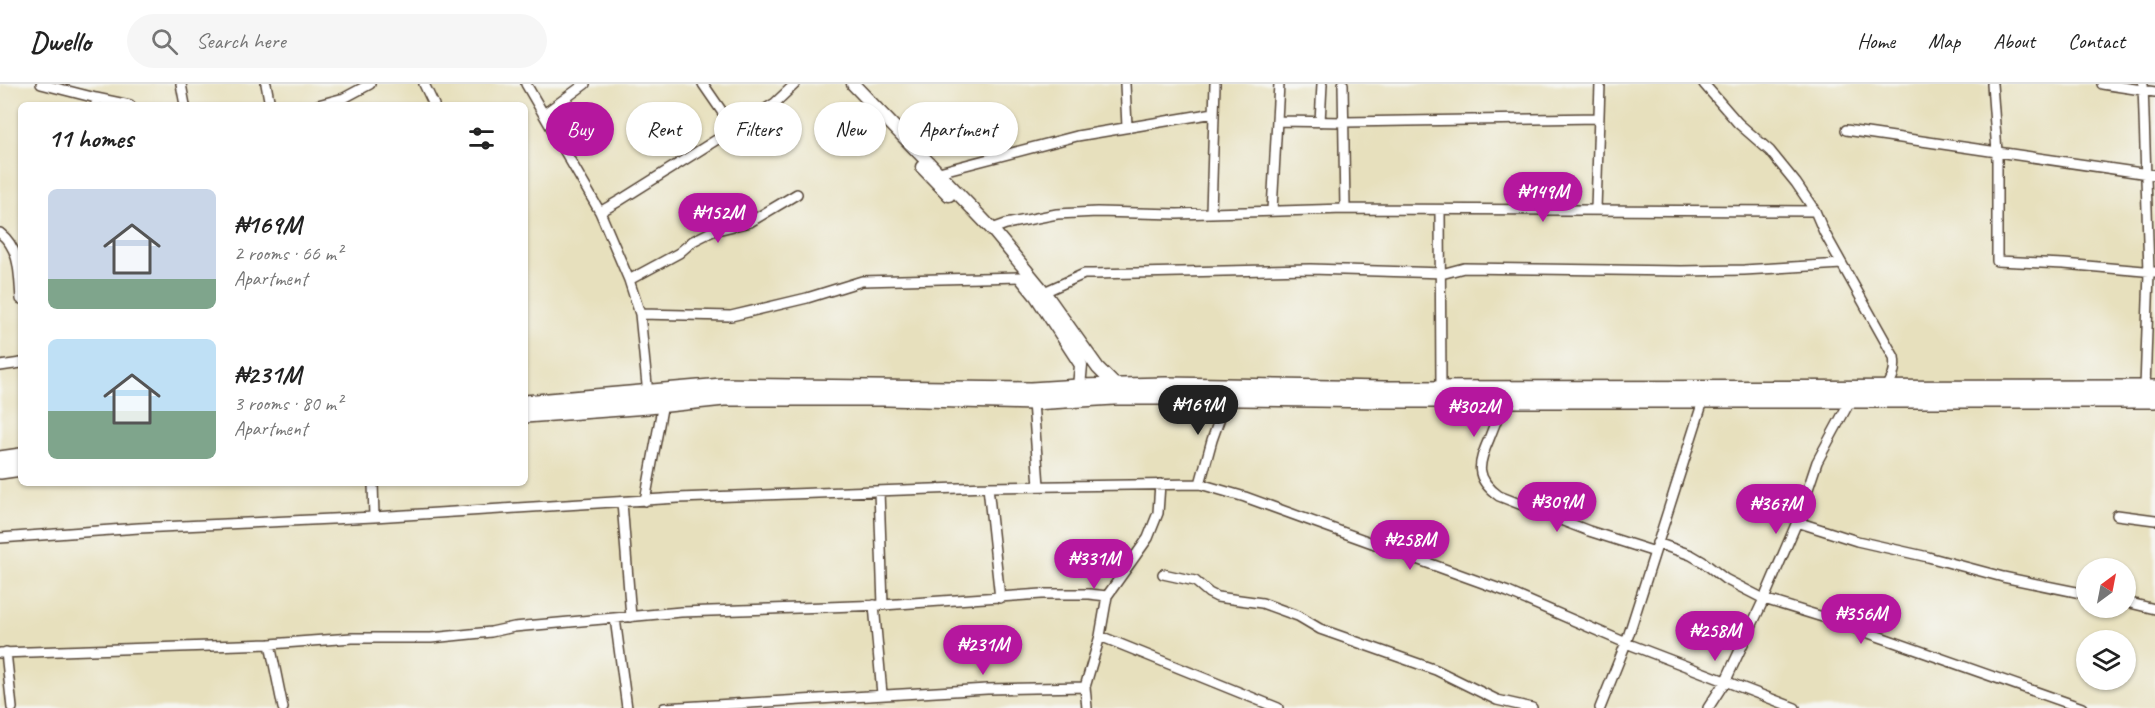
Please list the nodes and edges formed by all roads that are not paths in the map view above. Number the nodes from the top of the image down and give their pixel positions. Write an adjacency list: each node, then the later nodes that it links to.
1 (41, 84): 24 (street)
2 (181, 84): 25 (street)
3 (267, 84): 26 (street)
4 (370, 84): 23 (street)
5 (424, 84): 27 (street)
6 (526, 84): 31 (street)
7 (585, 84): 31 (street)
8 (703, 84): 28 (street)
9 (795, 84): 29 (street)
10 (842, 84): 56 (street)
11 (853, 84): 40 (street)
12 (1125, 84): 36 (street)
13 (1215, 84): 30 (street)
14 (1279, 84): 33 (street)
15 (1322, 84): 34 (street)
16 (1343, 84): 35 (street)
17 (1599, 84): 32 (street)
18 (1704, 84): 47 (street)
19 (1992, 84): 39 (street)
20 (2102, 84): 21 (street)
21 (2143, 87): 22 (street); 41 (street)
22 (2155, 92)
23 (345, 101)
24 (96, 102)
25 (184, 102)
26 (270, 102)
27 (433, 102)
28 (715, 102)
29 (775, 102)
30 (1214, 113): 36 (street); 49 (street)
31 (544, 114): 48 (street)
32 (1599, 118): 35 (street); 44 (street)
33 (1277, 121): 34 (street); 45 (street)
34 (1320, 122): 35 (street)
35 (1345, 122): 43 (street)
36 (1127, 127): 40 (street)
37 (1846, 129): 39 (street)
38 (714, 142): 48 (street)
39 (1997, 152): 41 (street); 54 (street)
40 (939, 172): 50 (street)
41 (2151, 175): 54 (street)
42 (797, 194): 57 (street)
43 (1345, 209): 45 (street); 46 (street)
44 (1596, 209): 46 (street); 47 (street)
45 (1272, 210): 49 (street)
46 (1440, 211): 55 (street)
47 (1815, 211): 52 (street)
48 (600, 212): 57 (street)
49 (1211, 212): 50 (street)
50 (992, 229): 58 (street)
51 (0, 233): 53 (street)
52 (1842, 264): 55 (street); 65 (street)
53 (18, 266)
54 (2152, 272): 66 (street)
55 (1442, 273): 58 (street); 64 (street)
56 (1020, 277): 59 (street); 63 (street)
57 (629, 280): 59 (street)
58 (1044, 292): 62 (street)
59 (640, 314): 69 (street)
60 (18, 363): 61 (street)
61 (0, 366)
62 (1116, 386): 63 (highway); 64 (highway)
63 (1079, 387): 67 (highway)
64 (1441, 388): 65 (highway)
65 (1886, 388): 66 (highway)
66 (2152, 392): 72 (highway)
67 (951, 395): 69 (highway); 73 (highway)
68 (1227, 398): 70 (highway); 73 (highway); 81 (street)
69 (653, 400): 74 (highway); 75 (highway); 86 (street)
70 (1505, 400): 71 (highway); 93 (street)
71 (1703, 400): 72 (highway); 93 (street)
72 (1850, 401): 91 (street)
73 (1033, 402): 83 (street)
74 (528, 404)
75 (528, 415)
76 (18, 456): 77 (highway)
77 (0, 459)
78 (18, 468): 79 (highway)
79 (0, 471)
80 (1160, 484): 81 (street); 83 (street); 96 (street)
81 (1200, 484): 105 (street)
82 (373, 486): 89 (street)
83 (1039, 486): 84 (street)
84 (988, 487): 85 (street); 97 (street)
85 (879, 491): 86 (street); 100 (street)
86 (645, 501): 87 (street)
87 (622, 502): 89 (street); 102 (street)
88 (2116, 514): 90 (street)
89 (374, 517): 92 (street)
90 (2155, 520)
91 (1797, 522): 95 (street); 98 (street)
92 (0, 538)
93 (1656, 547): 98 (street); 105 (street)
94 (1163, 574): 117 (street)
95 (2076, 592)
96 (1107, 596): 97 (street); 104 (street)
97 (1000, 598): 100 (street)
98 (1764, 599): 108 (street); 121 (street)
99 (2136, 604): 101 (street)
100 (879, 605): 102 (street); 110 (street)
101 (2155, 609)
102 (631, 617): 103 (street)
103 (615, 618): 106 (street); 113 (street)
104 (1100, 636): 109 (street); 116 (street)
105 (1626, 643): 108 (street); 118 (street)
106 (270, 644): 107 (street); 112 (street)
107 (3, 653): 111 (street)
108 (1726, 680): 119 (street); 120 (street)
109 (1085, 687): 110 (street); 115 (street)
110 (882, 694): 114 (street)
111 (12, 708)
112 (283, 708)
113 (627, 708)
114 (664, 708)
115 (1087, 708)
116 (1278, 708)
117 (1532, 708)
118 (1600, 708)
119 (1708, 708)
120 (1795, 708)
121 (2082, 708)

